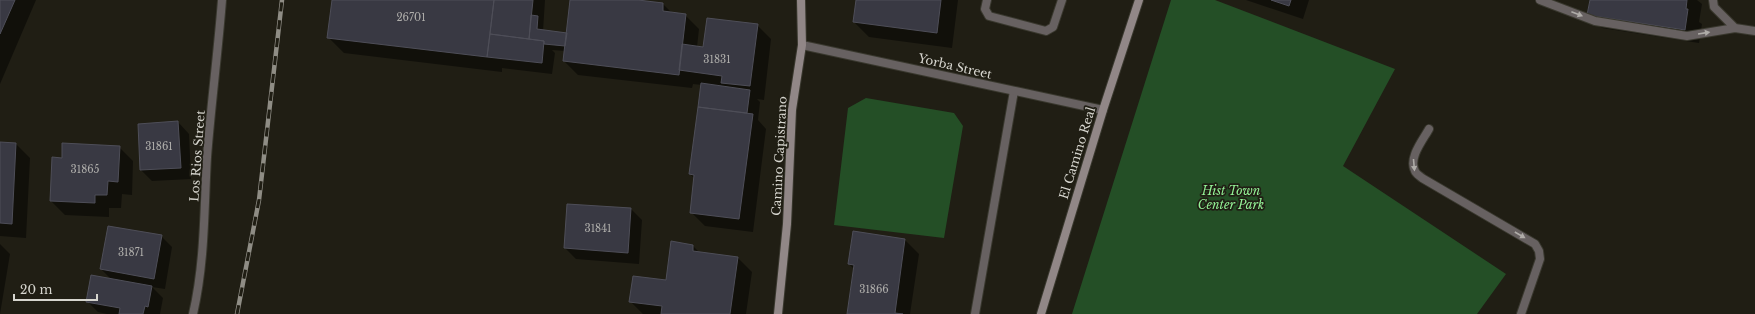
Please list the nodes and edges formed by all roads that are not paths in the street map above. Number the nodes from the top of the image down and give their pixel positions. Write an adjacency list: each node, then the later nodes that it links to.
1 (222, 0): 14 (street, Los Rios Street)
2 (801, 0): 10 (street, Camino Capistrano)
3 (987, 0): 4 (street)
4 (1062, 0)
5 (1139, 0): 12 (street, El Camino Real)
6 (1540, 0): 8 (street, one-way to 8)
7 (1713, 0): 8 (street)
8 (1735, 28): 9 (street)
9 (1755, 31)
10 (802, 45): 11 (street, Yorba Street); 15 (street, Camino Capistrano)
11 (1014, 91): 12 (street, Yorba Street); 16 (street)
12 (1103, 110): 17 (street, El Camino Real)
13 (1429, 129): 18 (street, one-way to 18)
14 (193, 314)
15 (778, 314)
16 (975, 314)
17 (1041, 314)
18 (1521, 314)

